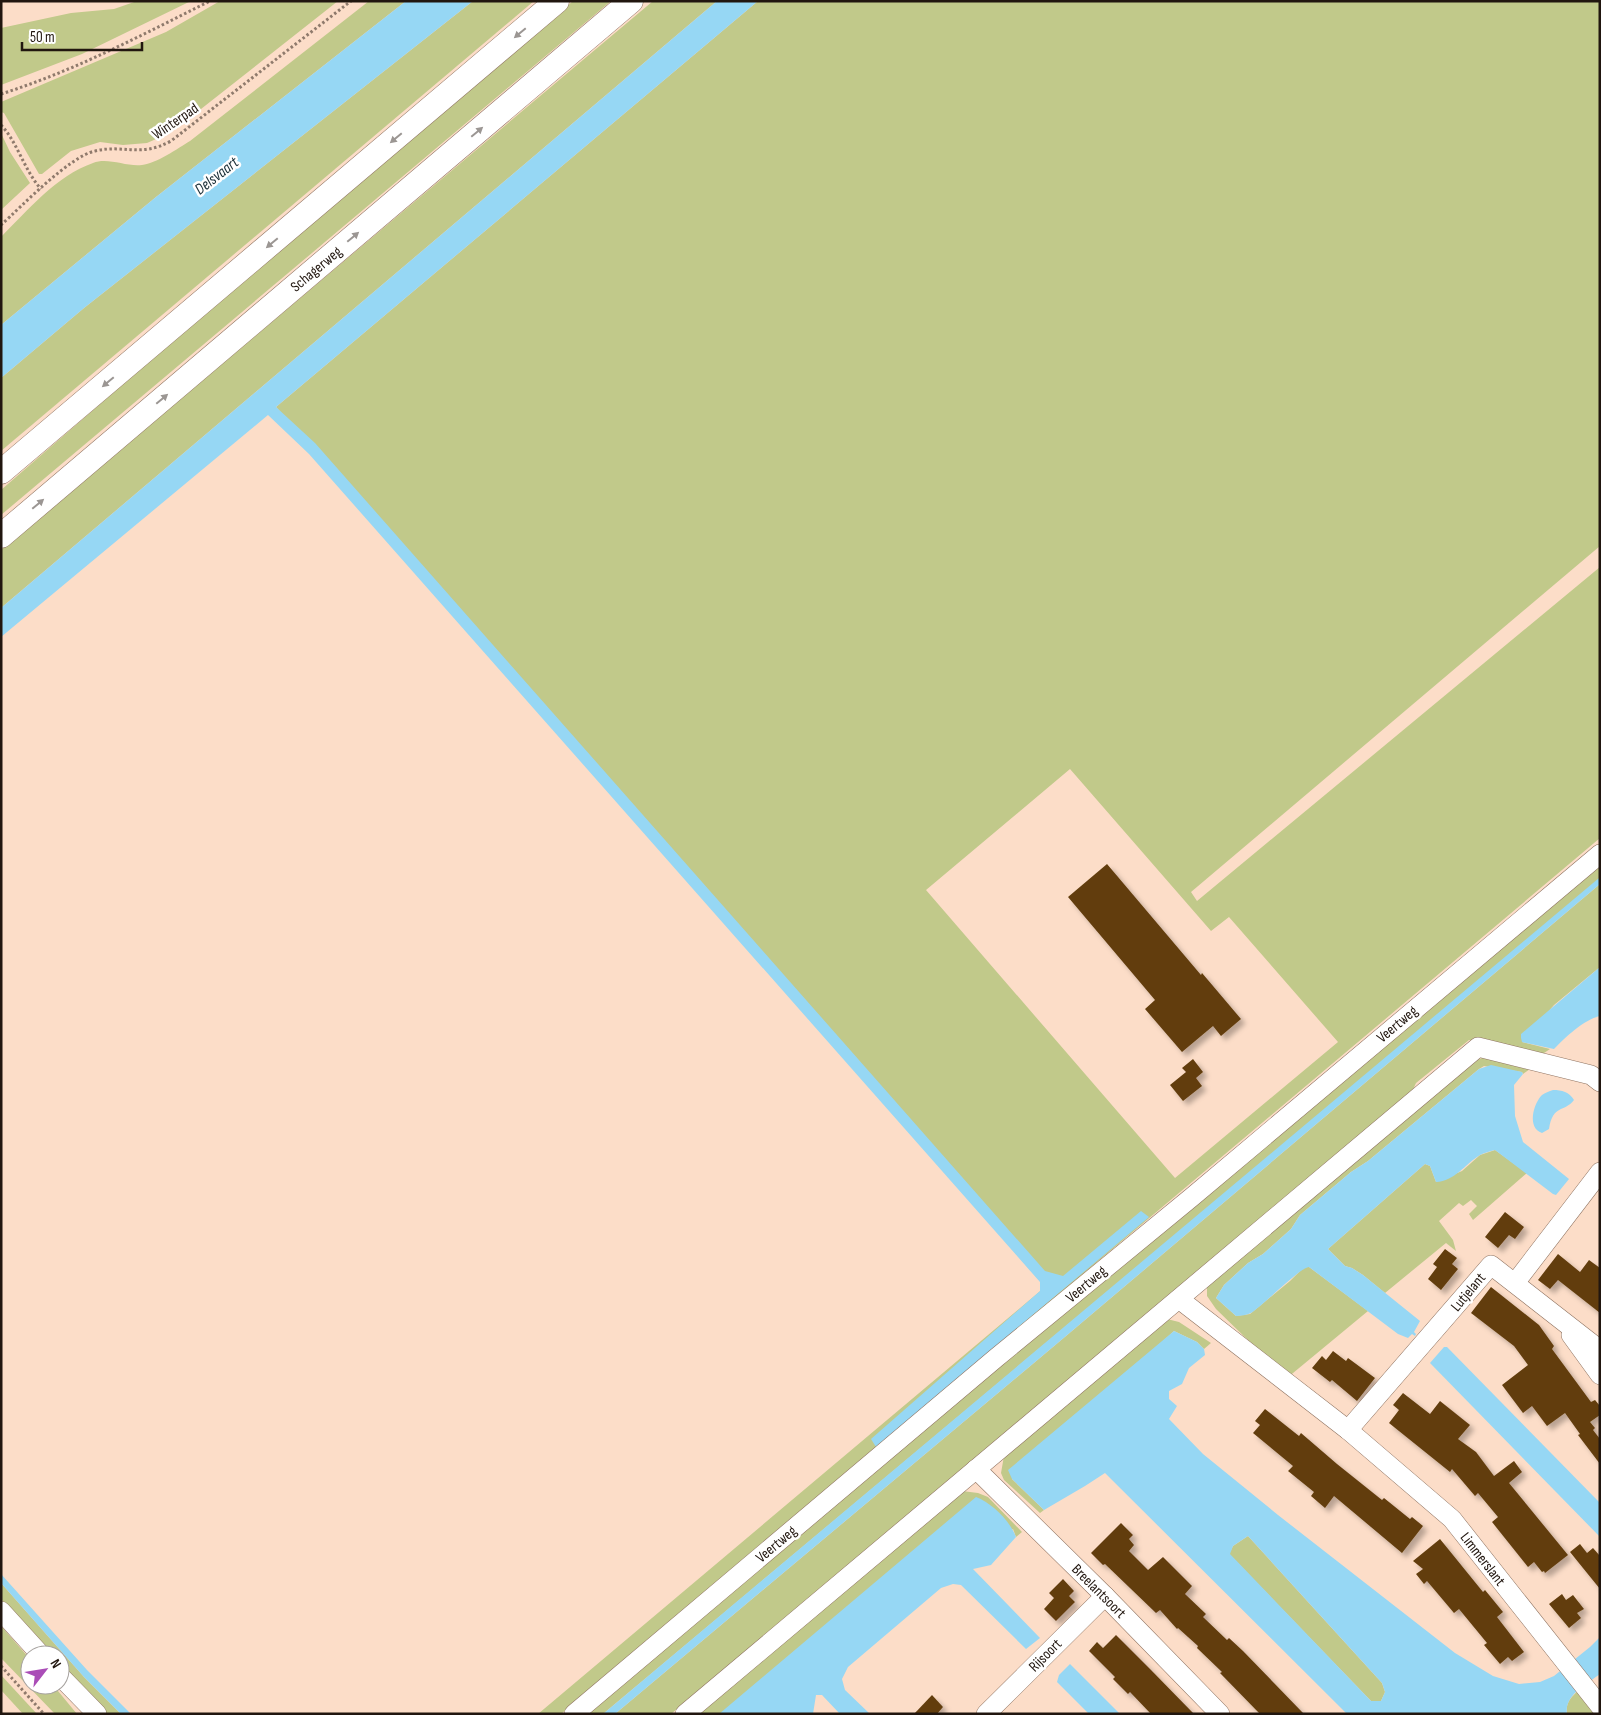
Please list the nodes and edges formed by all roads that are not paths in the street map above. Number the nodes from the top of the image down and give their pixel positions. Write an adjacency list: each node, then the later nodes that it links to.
1 (557, 1): 3 (main road, one-way to 3)
2 (631, 1): 4 (main road, Schagerweg, one-way to 2)
3 (1, 472)
4 (1, 536)
5 (1600, 854): 21 (street, Veertweg)
6 (1600, 1082): 9 (street)
7 (1600, 1172): 8 (street)
8 (1515, 1283): 10 (street, Lutjelant); 13 (street, Lutjelant)
9 (1179, 1299): 13 (street, Limmerslant); 14 (street)
10 (1561, 1319): 11 (street, Lutjelant); 12 (street, Lutjelant)
11 (1600, 1350)
12 (1600, 1375)
13 (1348, 1430): 19 (street, Limmerslant)
14 (976, 1470): 15 (street, Breelantsoort); 22 (street)
15 (1105, 1596): 23 (street, Rijsoort); 24 (street, Breelantsoort)
16 (1, 1611): 17 (street)
17 (32, 1645)
18 (70, 1686): 20 (street)
19 (1597, 1703)
20 (97, 1714)
21 (574, 1714)
22 (685, 1714)
23 (986, 1714)
24 (1220, 1714)

